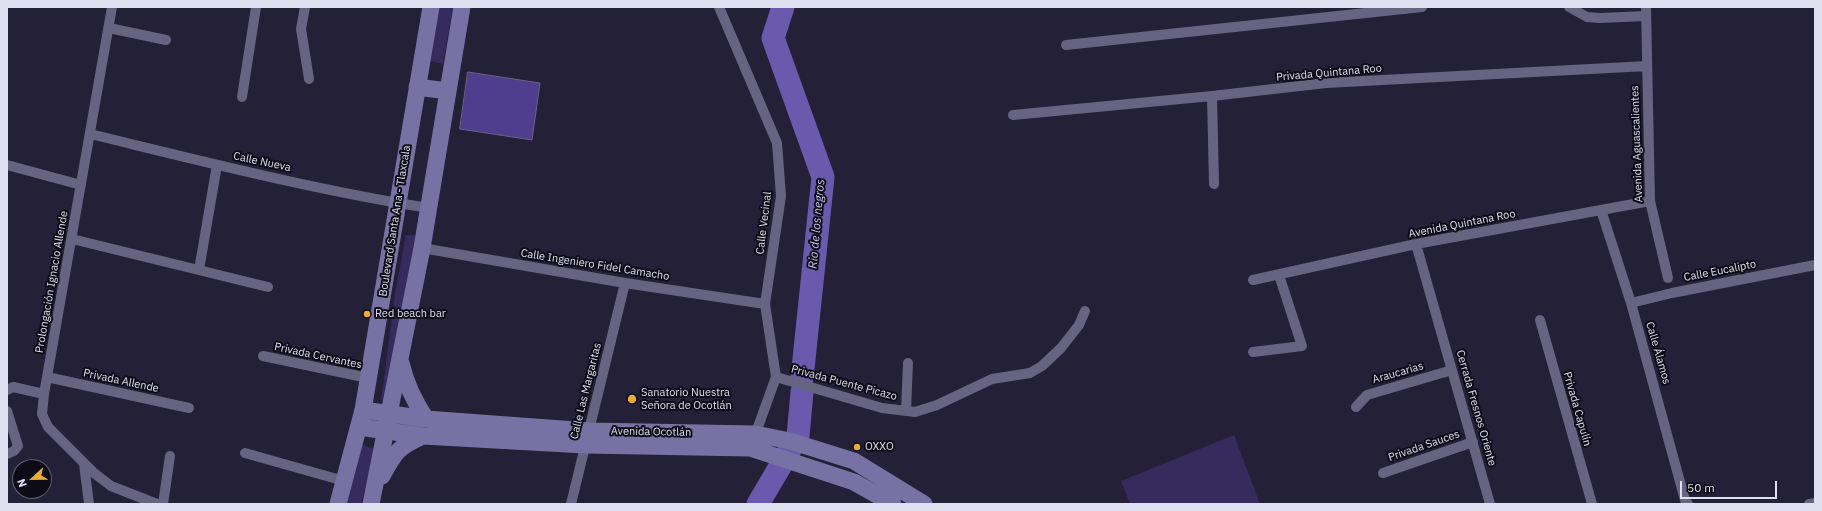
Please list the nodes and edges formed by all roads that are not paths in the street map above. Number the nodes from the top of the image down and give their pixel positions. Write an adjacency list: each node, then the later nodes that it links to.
1 (112, 7): 10 (street, Prolongación Ignacio Allende)
2 (256, 7): 18 (street)
3 (305, 7): 14 (street)
4 (431, 7): 15 (main road, Boulevard Santa Ana - Tlaxcala)
5 (462, 7): 16 (main road)
6 (718, 7): 40 (street, Calle Vecinal)
7 (1422, 7): 12 (street)
8 (1569, 7): 9 (street)
9 (1646, 11): 13 (street, Avenida Aguascalientes)
10 (109, 28): 11 (street); 20 (street, Prolongación Ignacio Allende)
11 (166, 40)
12 (1066, 45)
13 (1647, 66): 17 (street, Privada Quintana Roo); 25 (street, Avenida Aguascalientes)
14 (309, 79)
15 (417, 87): 16 (main road); 26 (main road, Boulevard Santa Ana - Tlaxcala)
16 (448, 91): 27 (main road)
17 (1212, 96): 19 (street, Privada Quintana Roo); 24 (street)
18 (242, 97)
19 (1013, 114)
20 (90, 134): 22 (street, Calle Nueva); 23 (street, Prolongación Ignacio Allende)
21 (7, 165): 23 (street)
22 (217, 165): 26 (street, Calle Nueva); 33 (street)
23 (81, 184): 29 (street, Prolongación Ignacio Allende)
24 (1214, 184)
25 (1650, 201): 28 (street, Avenida Quintana Roo); 35 (street, Avenida Aguascalientes)
26 (398, 203): 27 (street, Calle Nueva); 50 (main road, Boulevard Santa Ana - Tlaxcala)
27 (429, 208): 31 (main road)
28 (1602, 210): 30 (street, Avenida Quintana Roo); 39 (street, Calle Álamos)
29 (72, 239): 33 (street); 48 (street, Prolongación Ignacio Allende)
30 (1416, 244): 34 (street, Avenida Quintana Roo); 47 (street, Cerrada Fresnos Oriente)
31 (422, 248): 37 (street, Calle Ingeniero Fidel Camacho); 45 (main road)
32 (1815, 265): 39 (street, Calle Eucalipto)
33 (199, 270): 38 (street)
34 (1279, 275): 36 (street, Avenida Quintana Roo); 43 (street)
35 (1668, 278)
36 (1253, 280)
37 (625, 283): 40 (street, Calle Ingeniero Fidel Camacho); 62 (street, Calle Las Margaritas)
38 (268, 287)
39 (1631, 303): 82 (street, Calle Álamos)
40 (765, 304): 49 (street, Calle Vecinal)
41 (1085, 311): 57 (street, Privada Puente Picazo)
42 (1540, 320): 81 (street, Privada Capulín)
43 (1253, 352)
44 (263, 356): 50 (street, Privada Cervantes)
45 (401, 361): 58 (main road); 59 (main road)
46 (908, 363): 57 (street, Privada Puente Picazo)
47 (1452, 370): 53 (street, Araucarias); 64 (street, Cerrada Fresnos Oriente)
48 (47, 377): 52 (street, Prolongación Ignacio Allende); 54 (street, Privada Allende)
49 (776, 377): 57 (street, Privada Puente Picazo); 63 (street, Calle Vecinal)
50 (368, 378): 56 (main road, Boulevard Santa Ana - Tlaxcala)
51 (7, 390): 52 (street)
52 (44, 394): 68 (street, Prolongación Ignacio Allende)
53 (1356, 407)
54 (188, 408)
55 (7, 410): 66 (street)
56 (363, 410): 59 (main road, Avenida Ocotlán); 60 (main road, Boulevard Santa Ana - Tlaxcala)
57 (906, 411)
58 (426, 419): 59 (main road, Avenida Ocotlán); 62 (main road, Avenida Ocotlán)
59 (387, 422): 60 (main road, Avenida Ocotlán); 61 (main road, Avenida Ocotlán); 71 (main road)
60 (359, 427): 70 (main road, Boulevard Santa Ana - Tlaxcala)
61 (424, 436): 62 (main road, Avenida Ocotlán); 71 (main road)
62 (587, 438): 63 (main road, Avenida Ocotlán); 77 (street, Calle Las Margaritas)
63 (753, 441): 78 (main road, Avenida Ocotlán); 79 (main road, Avenida Ocotlán)
64 (1473, 442): 69 (street, Privada Sauces); 80 (street, Cerrada Fresnos Oriente)
65 (245, 453): 70 (street)
66 (7, 454)
67 (170, 456): 75 (street)
68 (84, 464): 72 (street, Prolongación Ignacio Allende); 74 (street)
69 (1383, 473)
70 (344, 481): 76 (main road, Boulevard Santa Ana - Tlaxcala)
71 (373, 497)
72 (151, 503)
73 (1815, 503): 83 (street)
74 (89, 504)
75 (163, 504)
76 (338, 504)
77 (571, 504)
78 (893, 504)
79 (924, 504)
80 (1490, 504)
81 (1592, 504)
82 (1688, 504)
83 (1809, 504)

